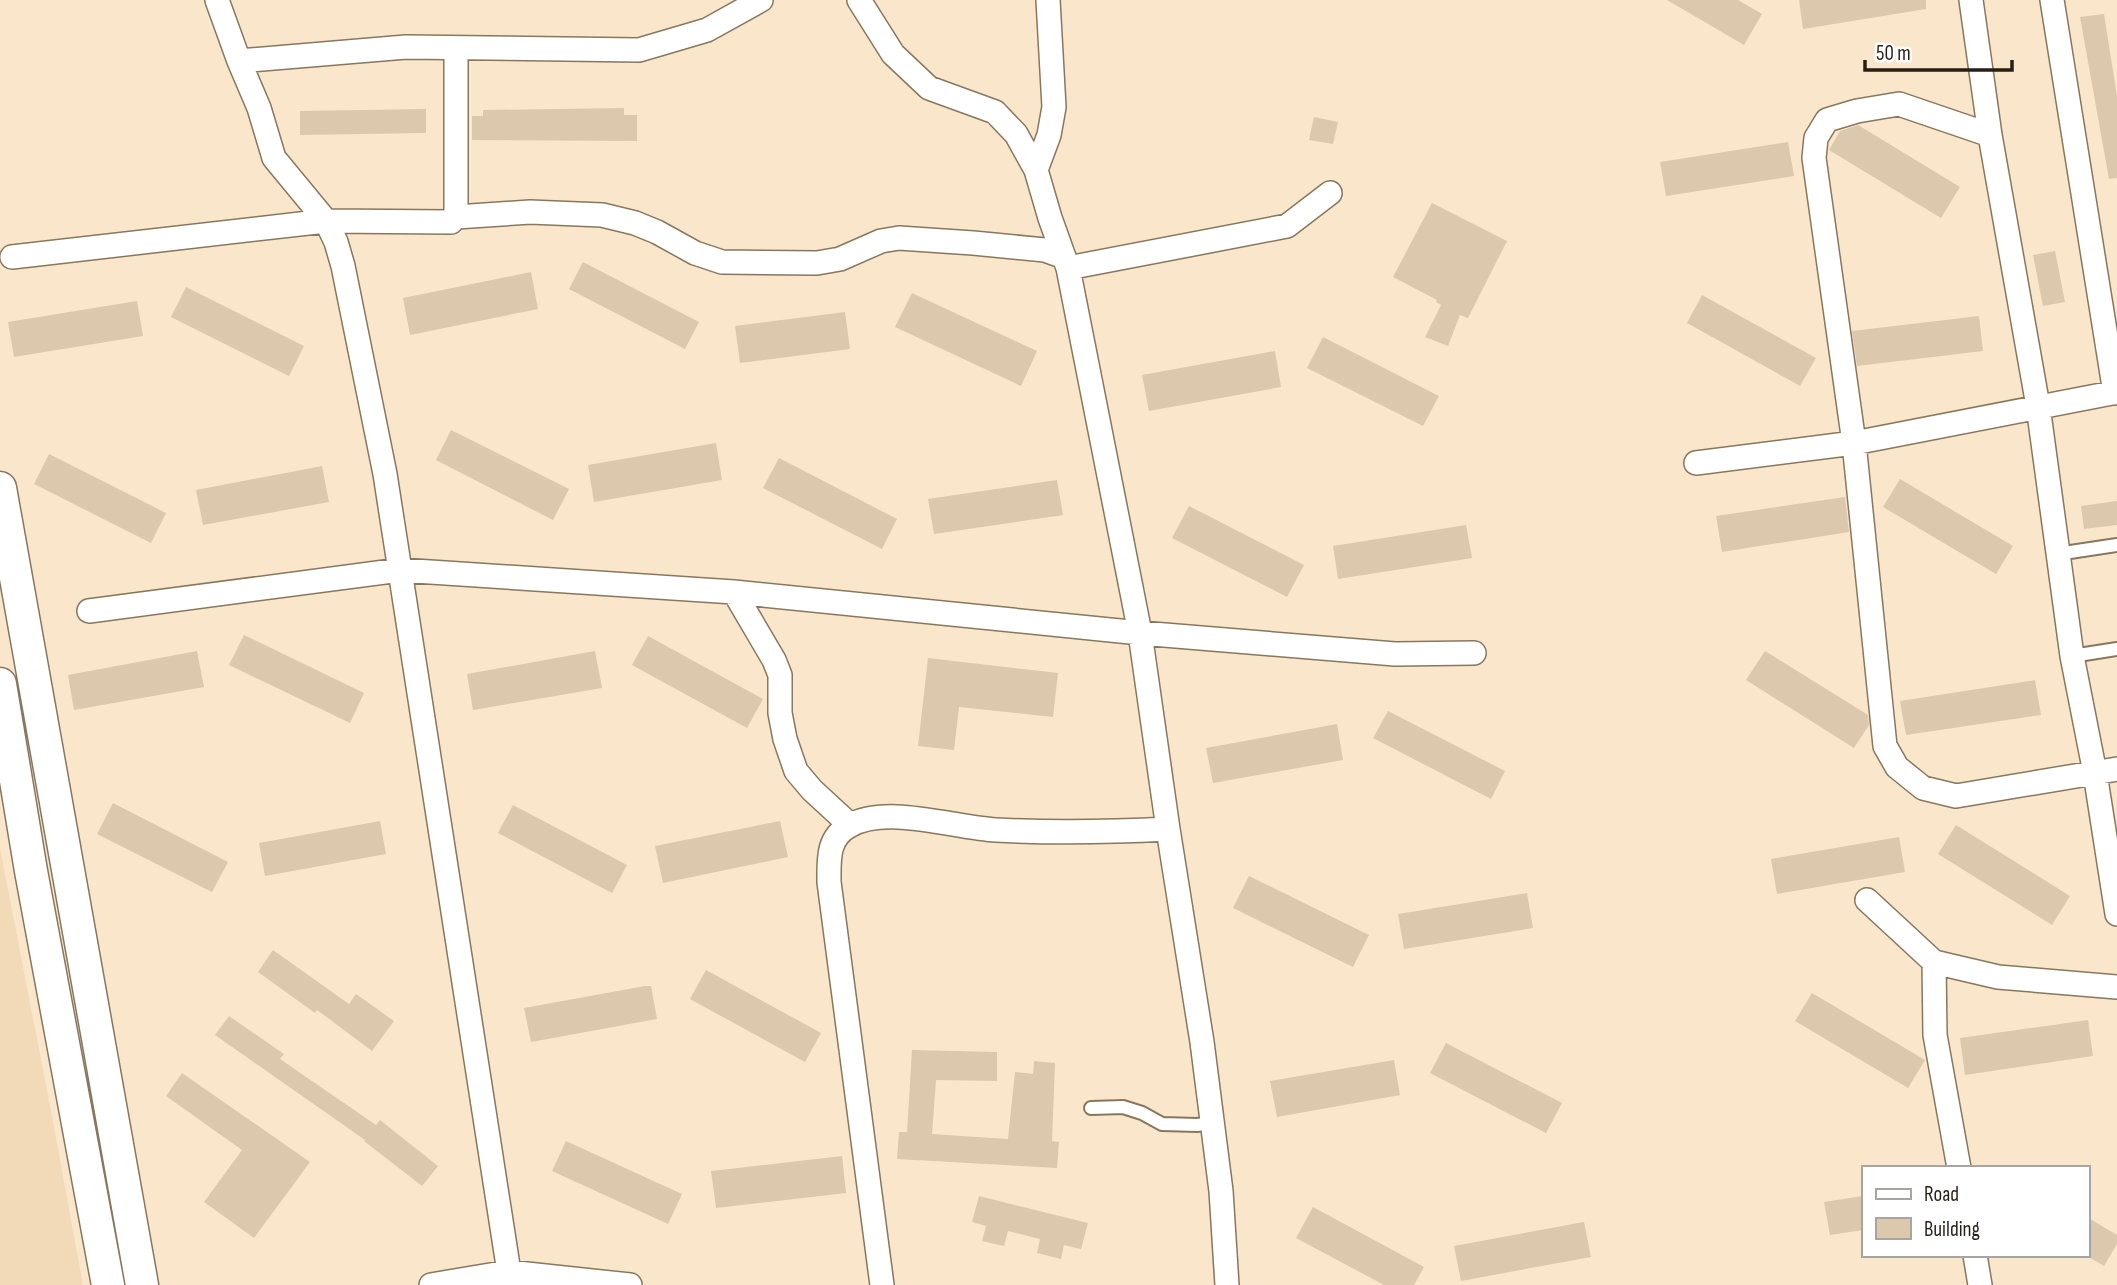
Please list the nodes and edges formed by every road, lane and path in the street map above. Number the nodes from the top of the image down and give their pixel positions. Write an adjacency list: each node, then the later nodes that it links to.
1 (761, 0): 7 (street)
2 (859, 0): 10 (street)
3 (1048, 0): 10 (street)
4 (1974, 0): 9 (street)
5 (2052, 0): 16 (street)
6 (215, 3): 8 (street)
7 (456, 48): 8 (street); 12 (street)
8 (239, 61): 13 (street)
9 (1990, 135): 17 (street); 18 (street)
10 (1036, 170): 15 (street)
11 (1330, 193): 15 (street)
12 (456, 217): 13 (street); 15 (street)
13 (326, 221): 14 (street); 23 (street)
14 (12, 257)
15 (1066, 262): 26 (street)
16 (2116, 392): 17 (street)
17 (2038, 406): 18 (street); 22 (street)
18 (1854, 443): 19 (street); 31 (street)
19 (1696, 463)
20 (0, 488): 44 (main road)
21 (2117, 545): 22 (lane)
22 (2057, 554): 29 (street)
23 (400, 570): 24 (street); 25 (street); 42 (street)
24 (734, 592): 26 (street); 32 (street)
25 (89, 611)
26 (1140, 633): 28 (street); 33 (street)
27 (2117, 649): 29 (lane)
28 (1474, 653)
29 (2072, 656): 31 (street)
30 (0, 684): 43 (main road)
31 (2106, 771): 35 (street)
32 (850, 825): 33 (street); 47 (street)
33 (1168, 829): 39 (street)
34 (1867, 900): 36 (street)
35 (2117, 910)
36 (1934, 962): 37 (street); 40 (street)
37 (2117, 987)
38 (1091, 1108): 39 (lane)
39 (1213, 1123): 48 (street)
40 (1959, 1166)
41 (1975, 1257): 49 (street)
42 (509, 1278): 45 (street); 46 (street)
43 (108, 1285)
44 (142, 1285)
45 (431, 1285)
46 (630, 1285)
47 (882, 1285)
48 (1227, 1285)
49 (1980, 1285)

